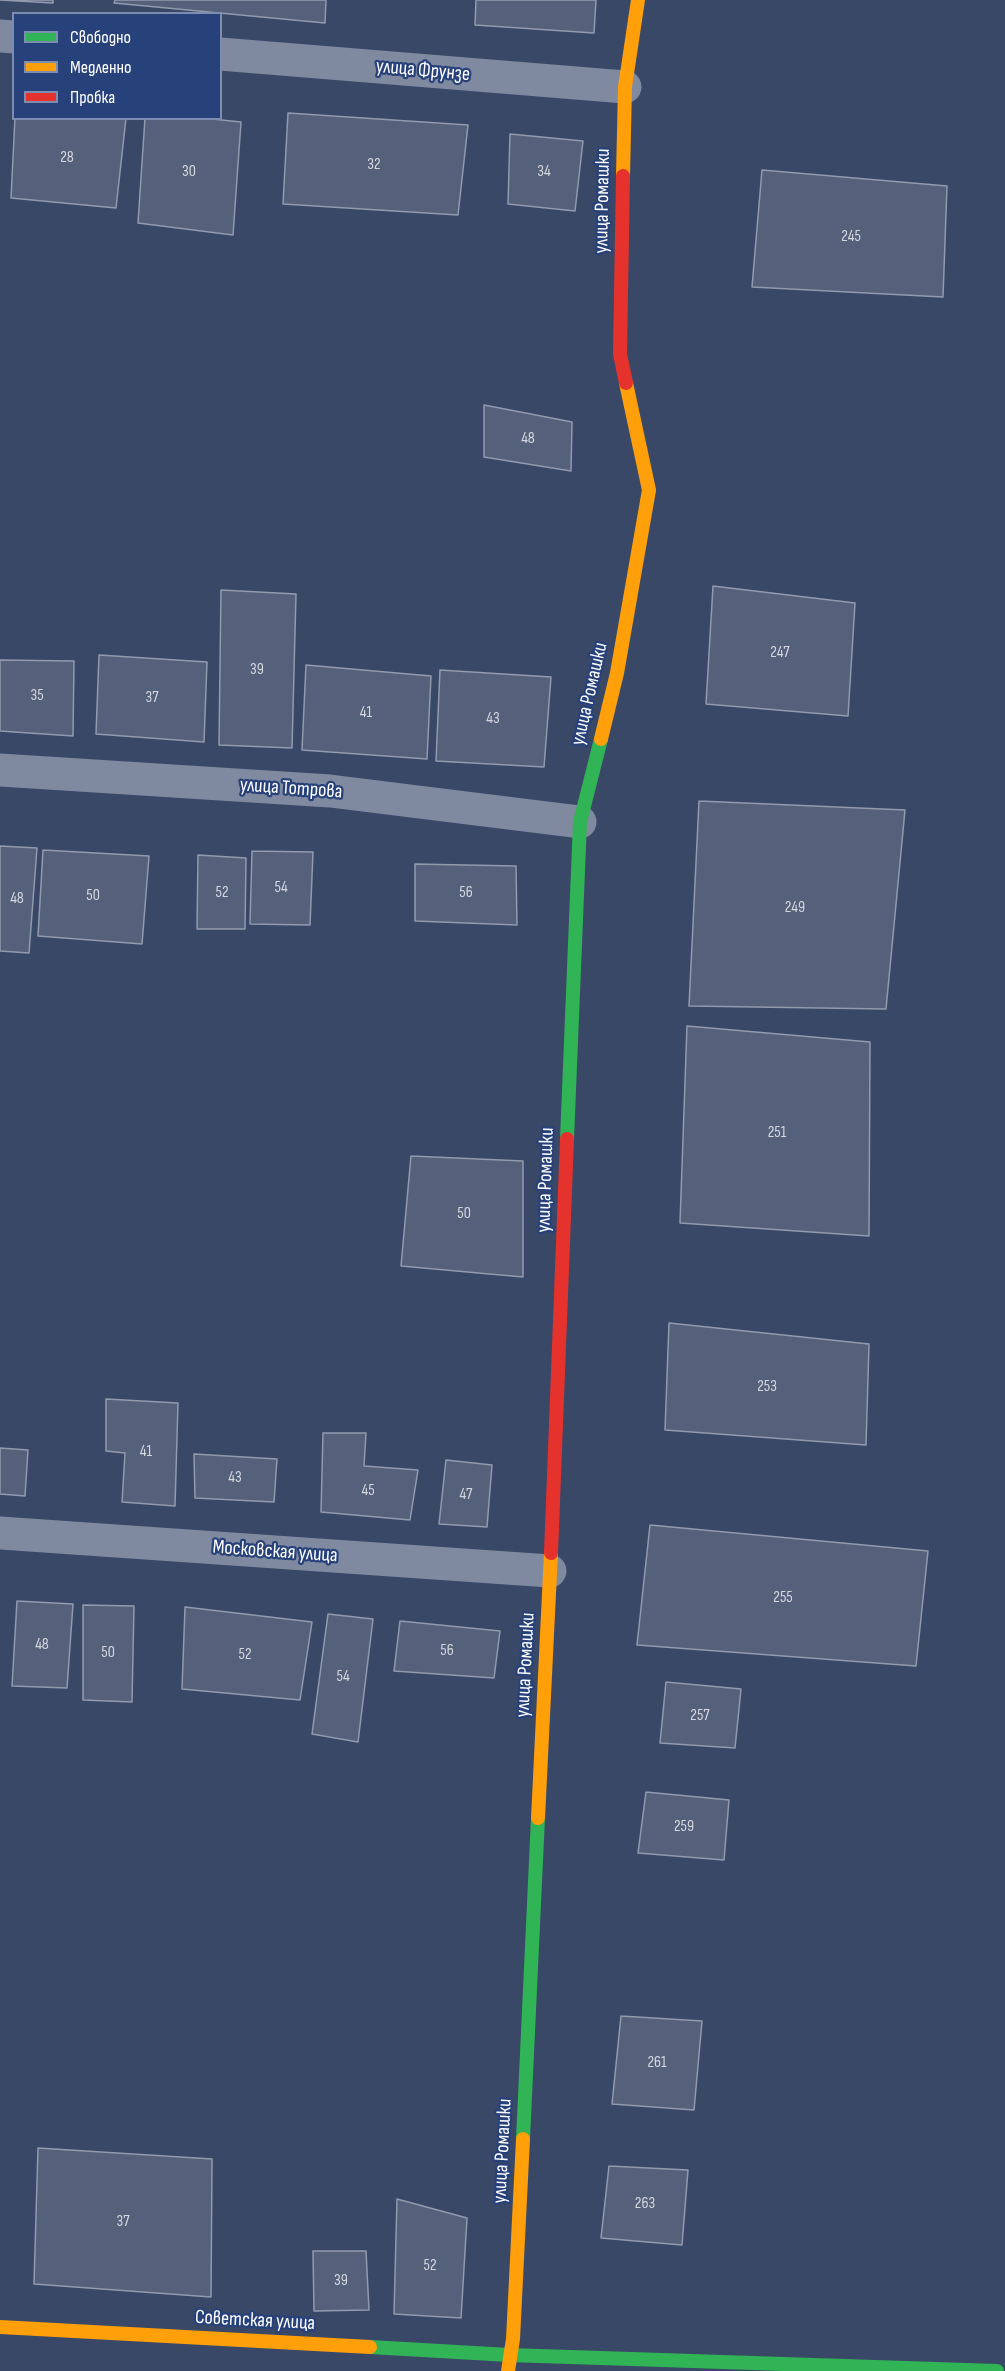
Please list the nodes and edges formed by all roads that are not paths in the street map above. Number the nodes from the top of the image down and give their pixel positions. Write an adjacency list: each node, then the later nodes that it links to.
1 (638, 0): 3 (street, улица Ромашки)
2 (222, 54): 3 (street, улица Фрунзе)
3 (625, 87): 5 (street, улица Ромашки)
4 (0, 770): 5 (street, улица Тотрова)
5 (580, 822): 7 (street, улица Ромашки)
6 (0, 1533): 7 (street, Московская улица)
7 (550, 1572): 9 (street, улица Ромашки)
8 (0, 2327): 9 (street, Советская улица)
9 (509, 2355): 10 (street, улица Ромашки); 11 (street, Советская улица)
10 (508, 2371)
11 (997, 2371)

